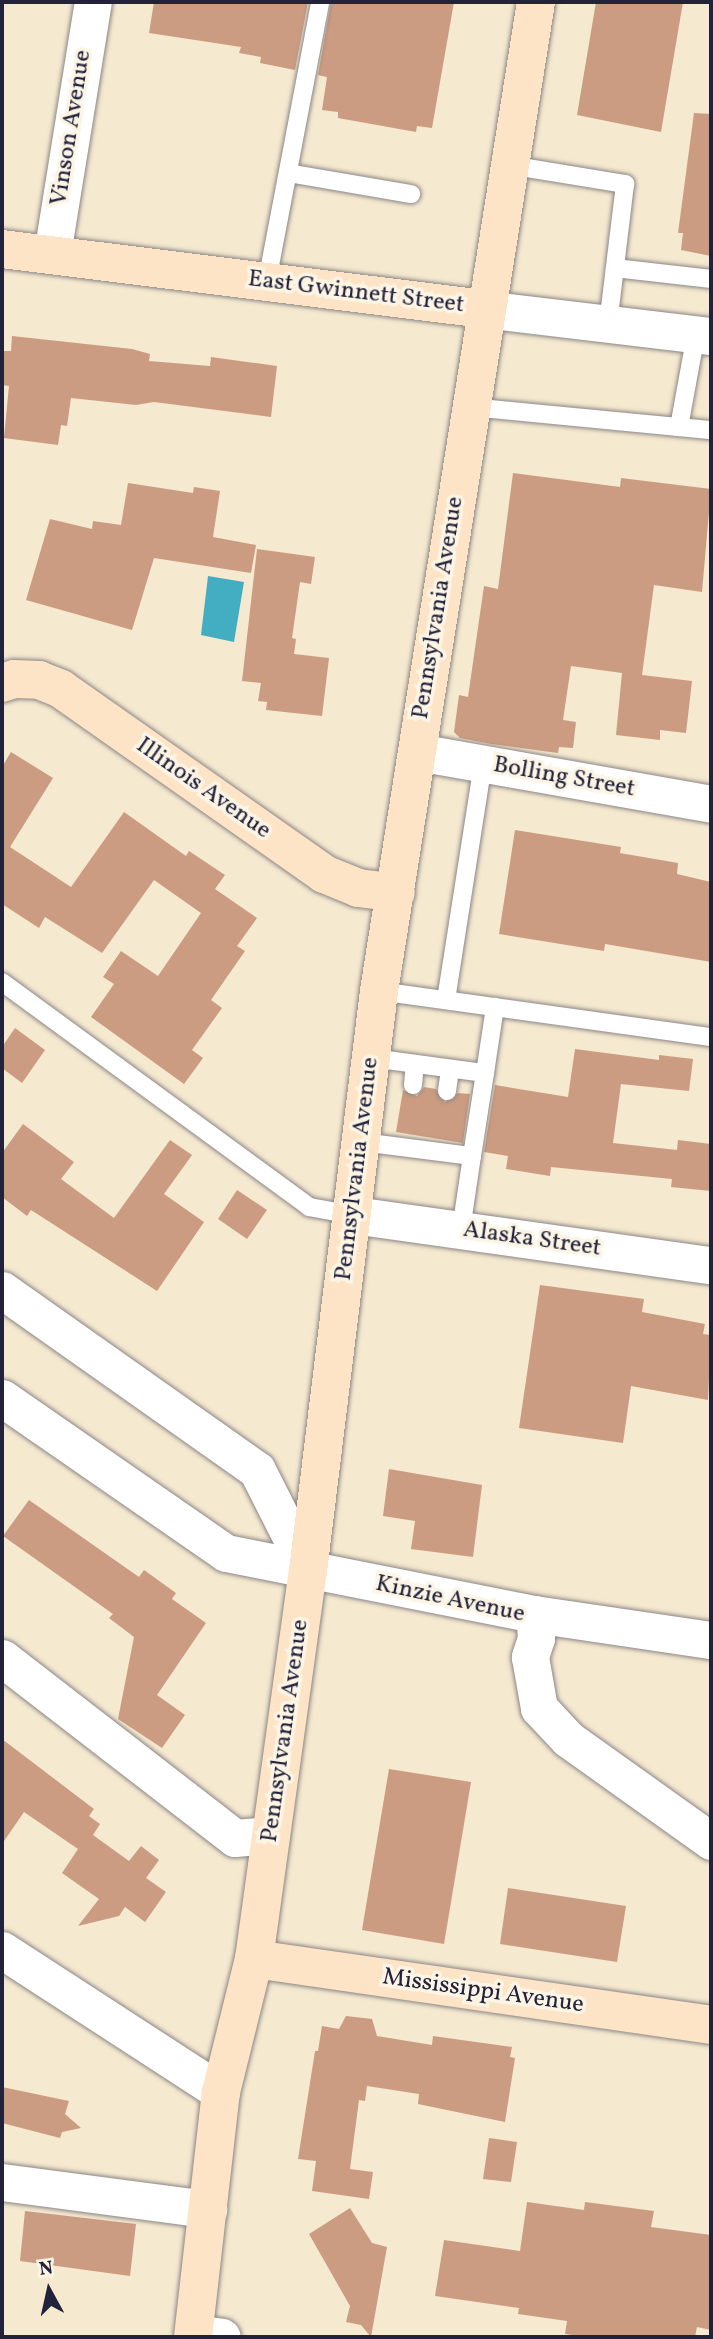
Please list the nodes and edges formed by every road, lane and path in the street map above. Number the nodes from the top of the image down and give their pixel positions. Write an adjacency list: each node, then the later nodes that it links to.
1 (93, 2): 8 (street, Vinson Avenue)
2 (320, 2): 5 (lane)
3 (536, 2): 4 (main road, Pennsylvania Avenue)
4 (509, 165): 9 (lane); 12 (main road, Pennsylvania Avenue)
5 (288, 173): 6 (lane); 11 (lane)
6 (411, 194)
7 (2, 249): 8 (main road, East Gwinnett Street)
8 (52, 254): 11 (main road, East Gwinnett Street)
9 (615, 268): 10 (lane); 13 (lane)
10 (711, 279)
11 (267, 281): 12 (main road, East Gwinnett Street)
12 (484, 309): 13 (street, East Gwinnett Street); 15 (main road, Pennsylvania Avenue)
13 (607, 324): 14 (street, East Gwinnett Street)
14 (703, 335): 16 (lane)
15 (470, 407): 16 (lane); 19 (main road, Pennsylvania Avenue)
16 (679, 427): 17 (lane)
17 (711, 430)
18 (8, 681): 22 (main road, Illinois Avenue)
19 (417, 752): 20 (street, Bolling Street); 22 (main road, Pennsylvania Avenue)
20 (483, 765): 21 (street, Bolling Street); 25 (lane)
21 (711, 804)
22 (396, 893): 24 (main road, Pennsylvania Avenue)
23 (2, 982): 36 (lane)
24 (379, 990): 25 (lane); 28 (main road, Pennsylvania Avenue)
25 (446, 1000): 26 (lane)
26 (495, 1007): 27 (lane); 31 (lane)
27 (711, 1037)
28 (372, 1058): 29 (lane); 34 (main road, Pennsylvania Avenue)
29 (415, 1064): 30 (lane); 32 (lane)
30 (450, 1069): 31 (lane); 33 (lane)
31 (485, 1073): 35 (lane)
32 (413, 1085)
33 (447, 1091)
34 (362, 1142): 35 (lane); 36 (main road, Pennsylvania Avenue)
35 (472, 1156): 37 (lane)
36 (354, 1215): 37 (street, Alaska Street); 41 (main road, Pennsylvania Avenue)
37 (461, 1230): 38 (street, Alaska Street)
38 (711, 1265)
39 (2, 1290): 41 (street)
40 (2, 1398): 41 (street, Kinzie Avenue)
41 (308, 1571): 42 (street, Kinzie Avenue); 45 (main road, Pennsylvania Avenue)
42 (534, 1614): 43 (street); 46 (street, Kinzie Avenue)
43 (711, 1640)
44 (2, 1658): 45 (street)
45 (271, 1835): 48 (main road, Pennsylvania Avenue)
46 (711, 1841)
47 (2, 1950): 50 (street)
48 (254, 1959): 49 (main road, Mississippi Avenue); 50 (main road, Pennsylvania Avenue)
49 (711, 2025)
50 (221, 2092): 52 (main road, Pennsylvania Avenue)
51 (2, 2182): 52 (street)
52 (208, 2209): 53 (main road, Pennsylvania Avenue)
53 (203, 2336)

